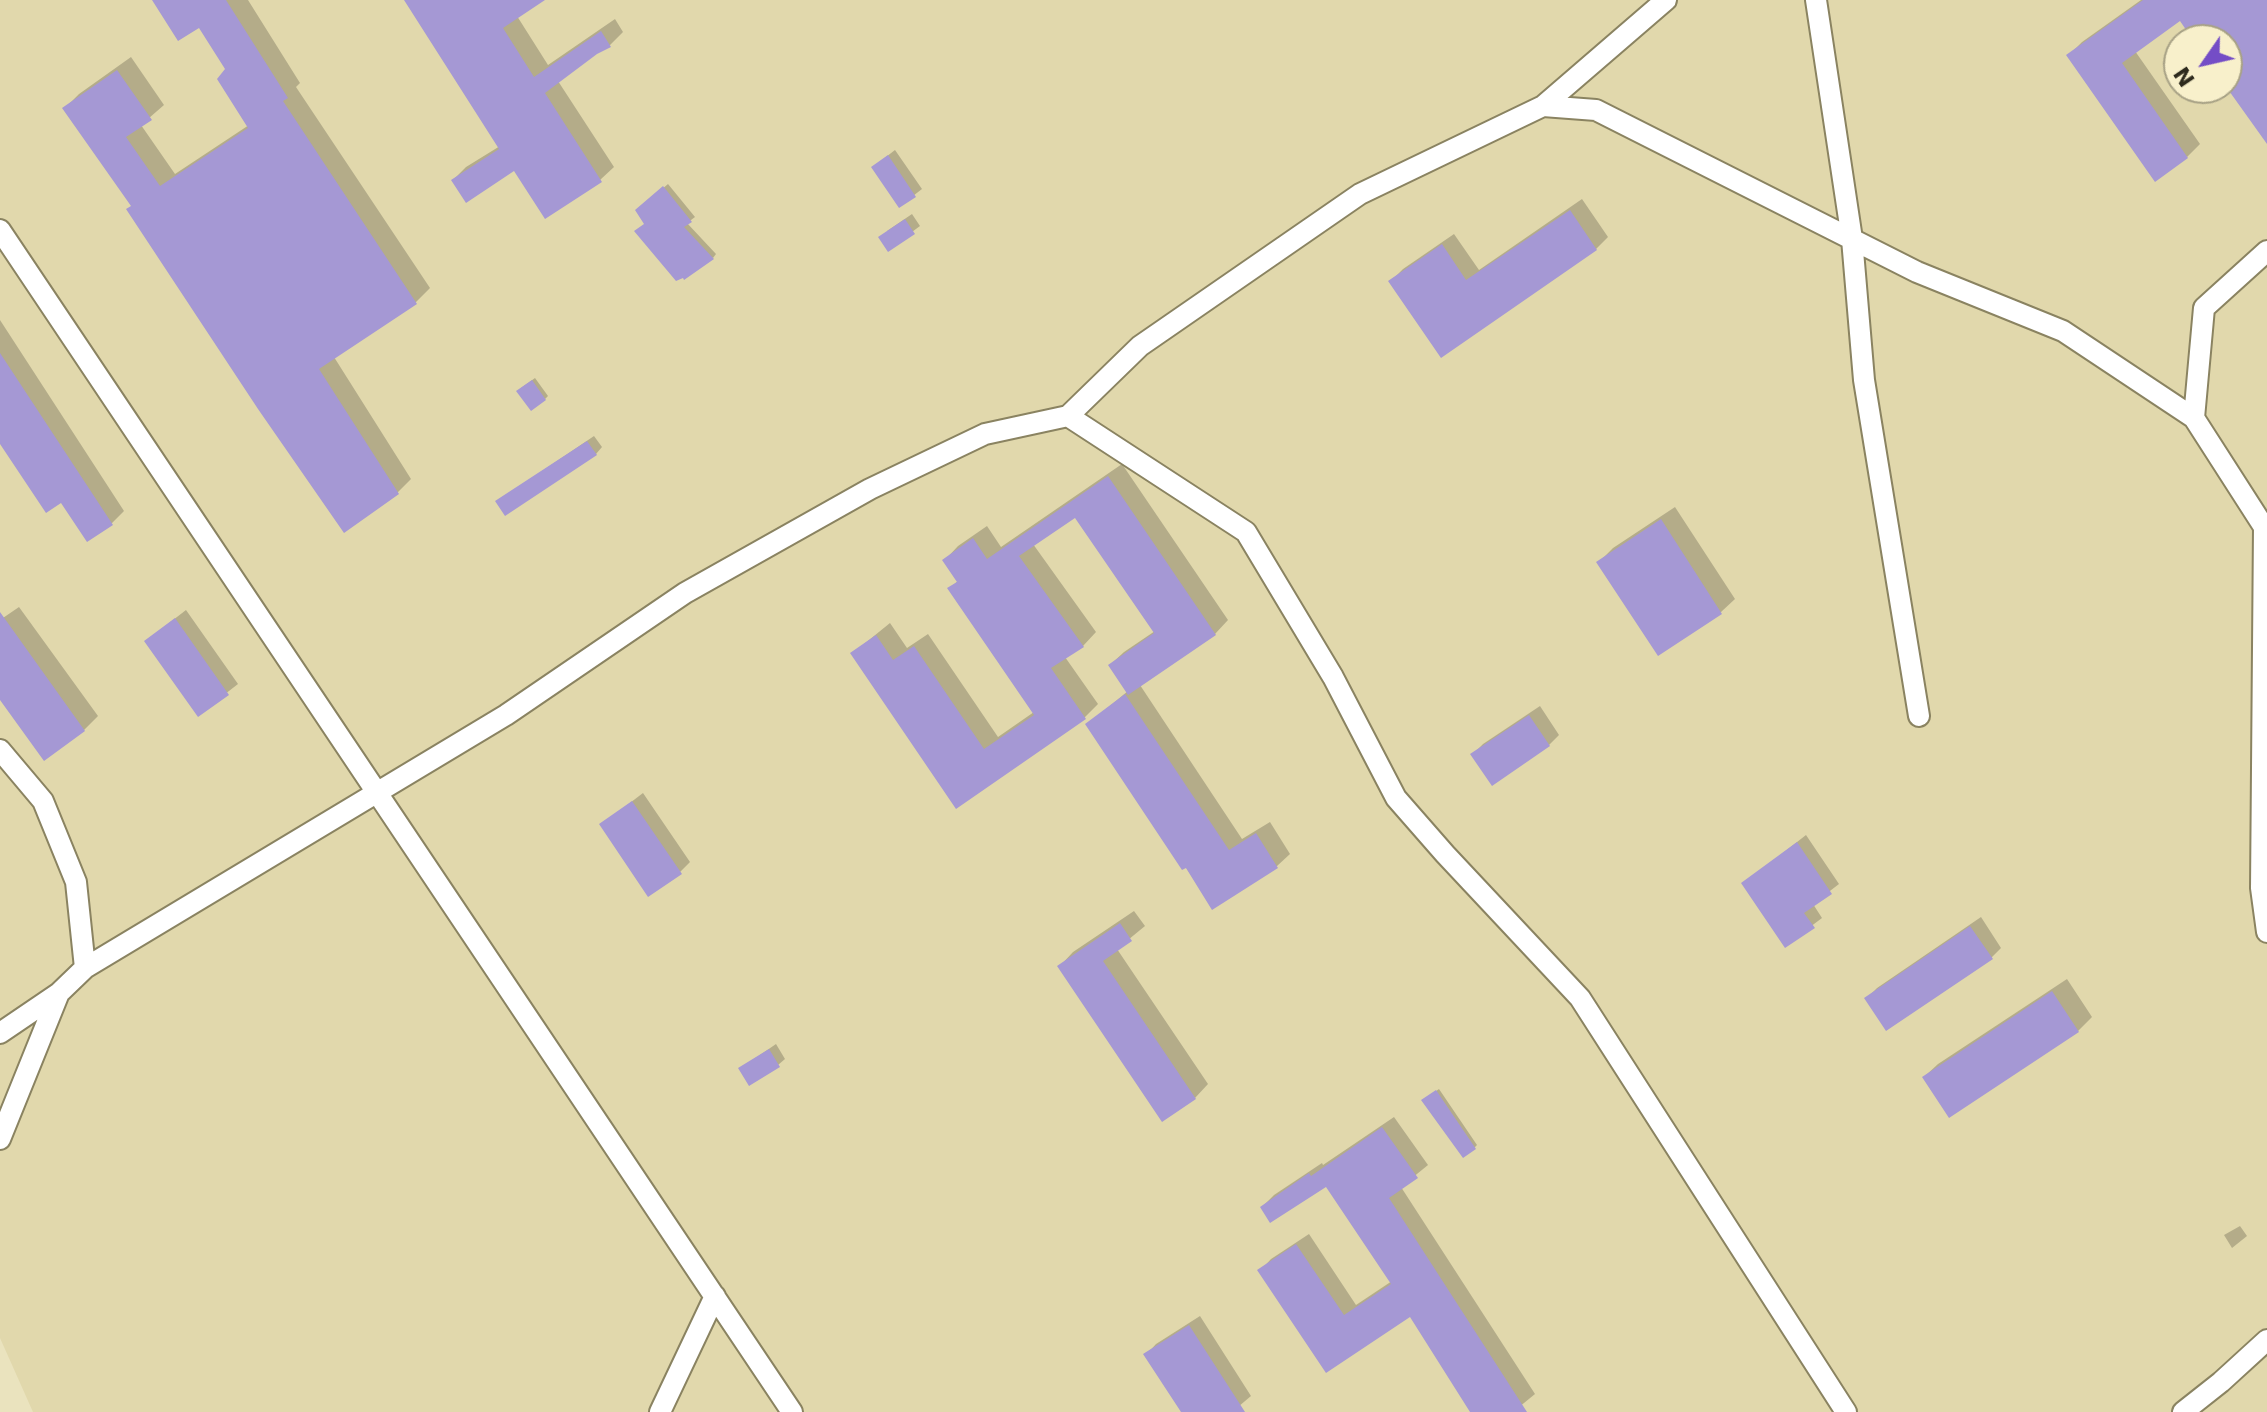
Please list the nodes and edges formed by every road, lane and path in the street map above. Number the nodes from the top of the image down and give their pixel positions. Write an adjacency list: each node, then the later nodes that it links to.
1 (1666, 0): 3 (street)
2 (1816, 0): 5 (street)
3 (1543, 106): 5 (street); 7 (street)
4 (0, 230): 11 (street)
5 (1852, 239): 8 (street); 9 (street)
6 (2267, 251): 8 (street)
7 (1068, 416): 11 (street); 21 (street)
8 (2194, 418): 12 (street)
9 (1919, 716)
10 (0, 750): 13 (street)
11 (377, 791): 13 (street); 17 (street)
12 (2267, 932)
13 (85, 968): 14 (street)
14 (59, 993): 15 (street); 16 (street)
15 (0, 1033)
16 (0, 1139)
17 (715, 1296): 19 (street); 20 (street)
18 (2267, 1340): 22 (street)
19 (660, 1412)
20 (792, 1412)
21 (1846, 1412)
22 (2183, 1412)

